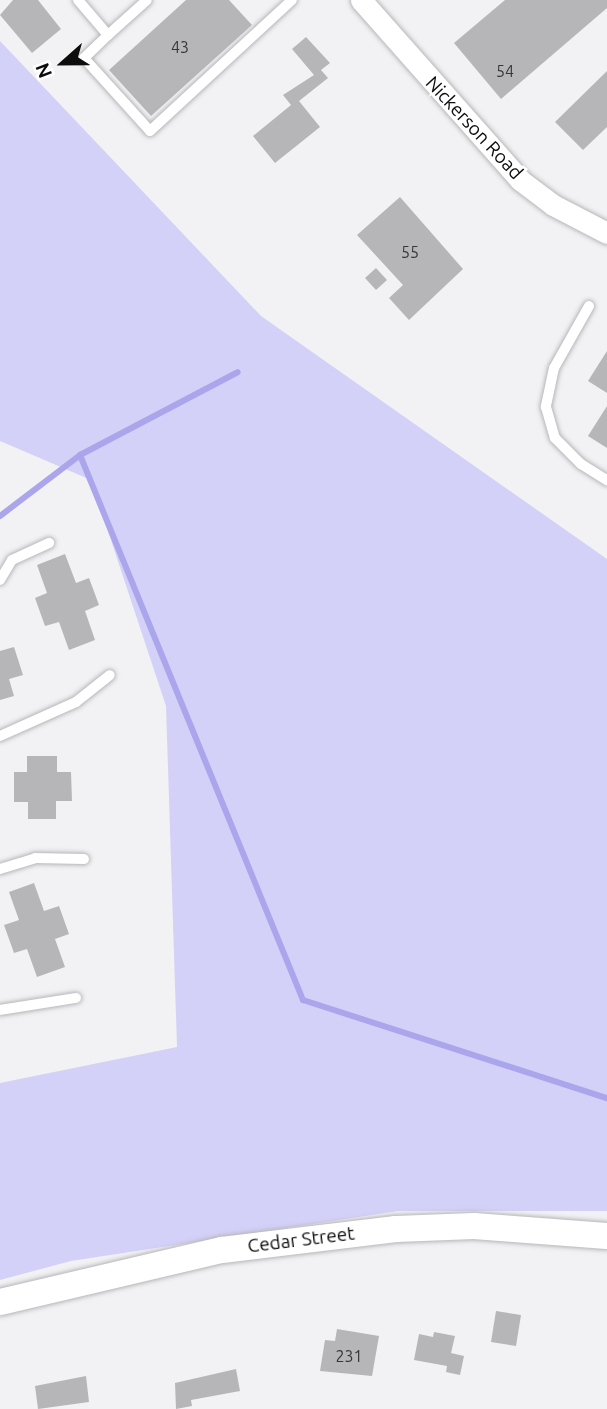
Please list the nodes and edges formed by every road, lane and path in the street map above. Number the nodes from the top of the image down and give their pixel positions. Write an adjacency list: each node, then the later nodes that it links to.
1 (78, 0): 5 (lane)
2 (147, 0): 5 (lane)
3 (292, 0): 5 (lane)
4 (361, 0): 6 (street, Nickerson Road)
5 (108, 35)
6 (607, 233)
7 (589, 306): 8 (lane)
8 (607, 480)
9 (49, 543): 10 (lane)
10 (0, 580)
11 (110, 675): 12 (lane)
12 (0, 736)
13 (83, 859): 14 (lane)
14 (0, 869)
15 (76, 998): 16 (lane)
16 (0, 1010)
17 (607, 1236): 18 (street, Cedar Street)
18 (0, 1302)

